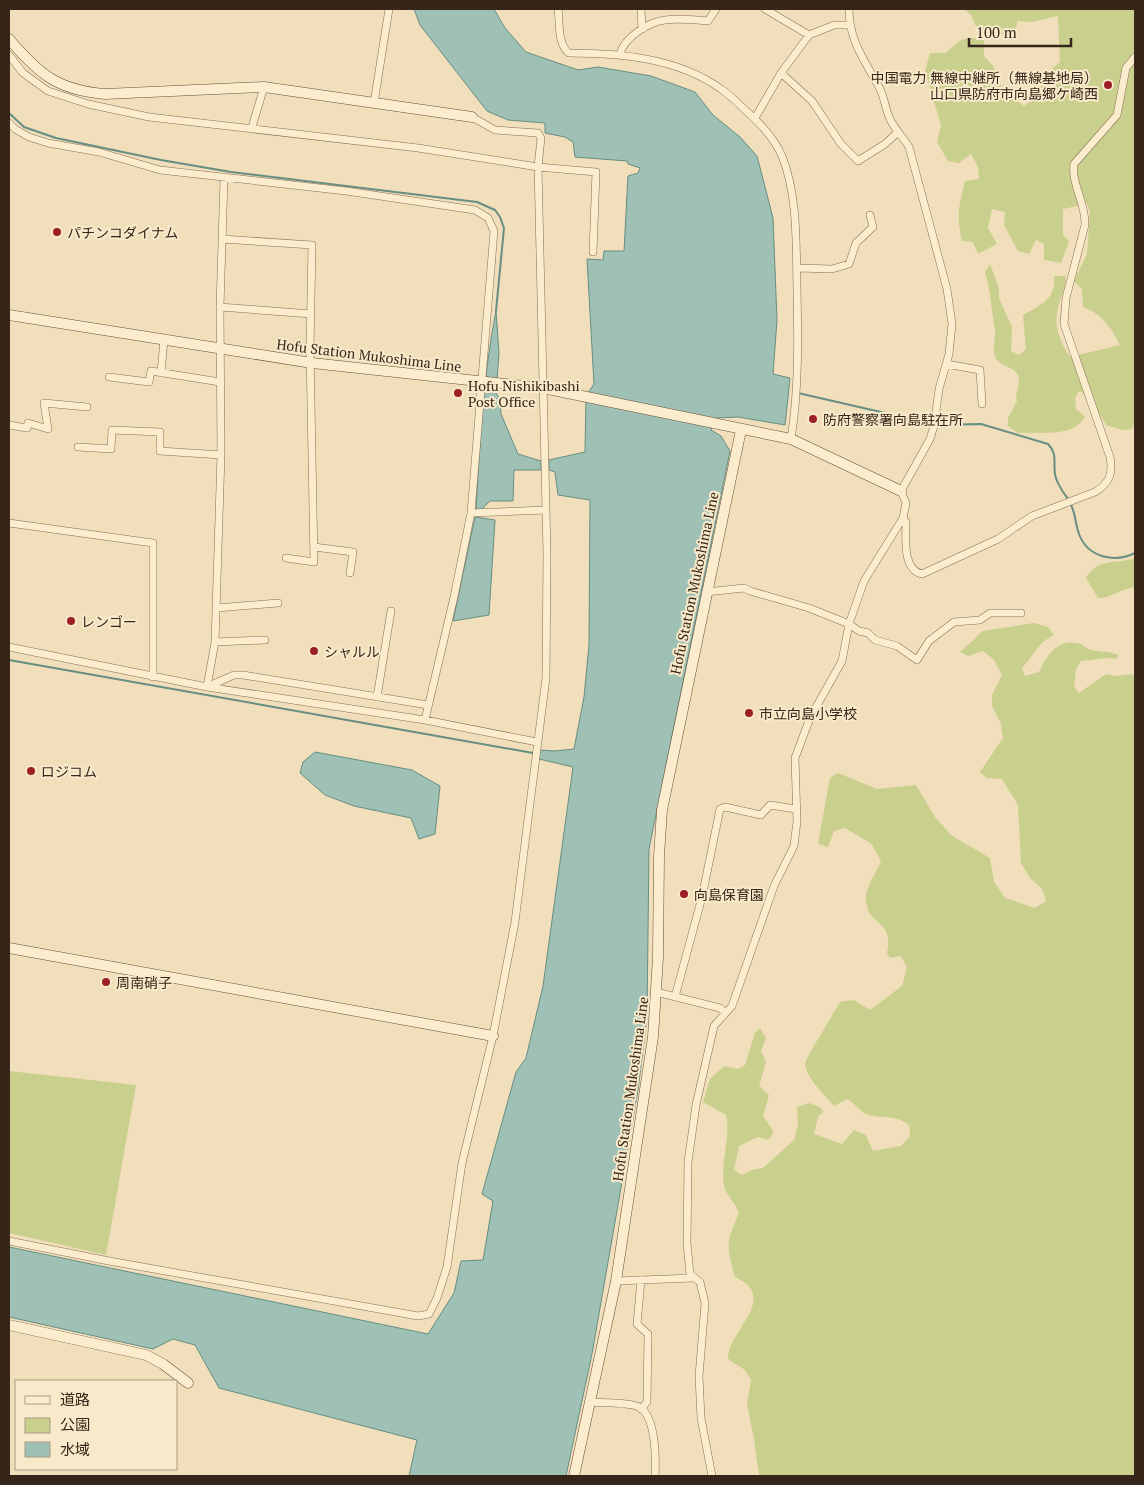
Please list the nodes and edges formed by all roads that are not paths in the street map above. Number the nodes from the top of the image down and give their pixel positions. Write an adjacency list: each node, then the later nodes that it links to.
1 (389, 9): 16 (street)
2 (559, 9): 11 (street)
3 (641, 9): 8 (street)
4 (716, 9): 8 (street)
5 (765, 9): 9 (street)
6 (848, 9): 7 (street)
7 (849, 25): 9 (street); 21 (street)
8 (642, 29): 11 (street)
9 (809, 35): 14 (street)
10 (9, 40): 15 (main road)
11 (620, 54): 18 (street)
12 (9, 55): 20 (street)
13 (1135, 56): 50 (street)
14 (781, 73): 18 (street); 21 (street)
15 (264, 87): 16 (main road); 20 (street)
16 (374, 103): 17 (main road)
17 (472, 117): 22 (street)
18 (754, 118): 27 (street)
19 (9, 123): 23 (street)
20 (252, 127): 22 (street)
21 (898, 132): 34 (street)
22 (538, 167): 26 (street); 39 (street)
23 (224, 178): 25 (street); 38 (street)
24 (870, 215): 27 (street)
25 (222, 239): 28 (street); 29 (street)
26 (593, 252)
27 (797, 268): 44 (street)
28 (220, 306): 29 (street); 32 (street)
29 (311, 314): 33 (street)
30 (9, 315): 31 (main road, Hofu Station Mukoshima Line)
31 (164, 340): 32 (main road, Hofu Station Mukoshima Line); 35 (street)
32 (220, 350): 33 (main road, Hofu Station Mukoshima Line); 37 (street)
33 (312, 363): 38 (main road, Hofu Station Mukoshima Line); 52 (street)
34 (946, 364): 40 (street); 47 (street)
35 (161, 373): 36 (street); 37 (street)
36 (109, 377)
37 (220, 382): 46 (street)
38 (482, 382): 39 (main road, Hofu Station Mukoshima Line); 49 (street)
39 (543, 388): 43 (main road, Hofu Station Mukoshima Line); 48 (street)
40 (982, 404)
41 (87, 408): 42 (street)
42 (9, 425)
43 (741, 430): 44 (main road); 55 (main road, Hofu Station Mukoshima Line)
44 (792, 439): 47 (main road)
45 (78, 448): 46 (street)
46 (221, 455): 57 (street)
47 (902, 491): 50 (street)
48 (546, 510): 49 (street); 69 (street)
49 (471, 513): 67 (street)
50 (903, 518): 60 (street)
51 (9, 523): 64 (street)
52 (314, 547): 53 (street); 54 (street)
53 (286, 558)
54 (350, 573)
55 (706, 592): 60 (street); 72 (main road, Hofu Station Mukoshima Line)
56 (278, 603): 57 (street)
57 (216, 608): 62 (street)
58 (391, 611): 66 (street)
59 (1021, 613): 60 (street)
60 (849, 624): 70 (street)
61 (265, 640): 62 (street)
62 (215, 642): 65 (street)
63 (9, 647): 64 (street)
64 (153, 677): 65 (street)
65 (207, 687): 66 (street); 68 (street)
66 (377, 697): 67 (street)
67 (428, 705): 68 (street)
68 (425, 720): 69 (street)
69 (537, 742): 75 (street)
70 (796, 809): 73 (street); 74 (street)
71 (9, 948): 75 (main road)
72 (656, 992): 73 (street); 79 (main road, Hofu Station Mukoshima Line)
73 (675, 997): 74 (street)
74 (725, 1012): 77 (street)
75 (493, 1036): 76 (street)
76 (9, 1241)
77 (693, 1278): 78 (street); 86 (street)
78 (641, 1280): 79 (street); 83 (street)
79 (616, 1281): 82 (main road, Hofu Station Mukoshima Line)
80 (9, 1325): 81 (main road)
81 (188, 1383)
82 (590, 1402): 83 (street); 84 (main road, Hofu Station Mukoshima Line)
83 (641, 1408): 85 (street)
84 (574, 1476)
85 (656, 1476)
86 (712, 1476)

